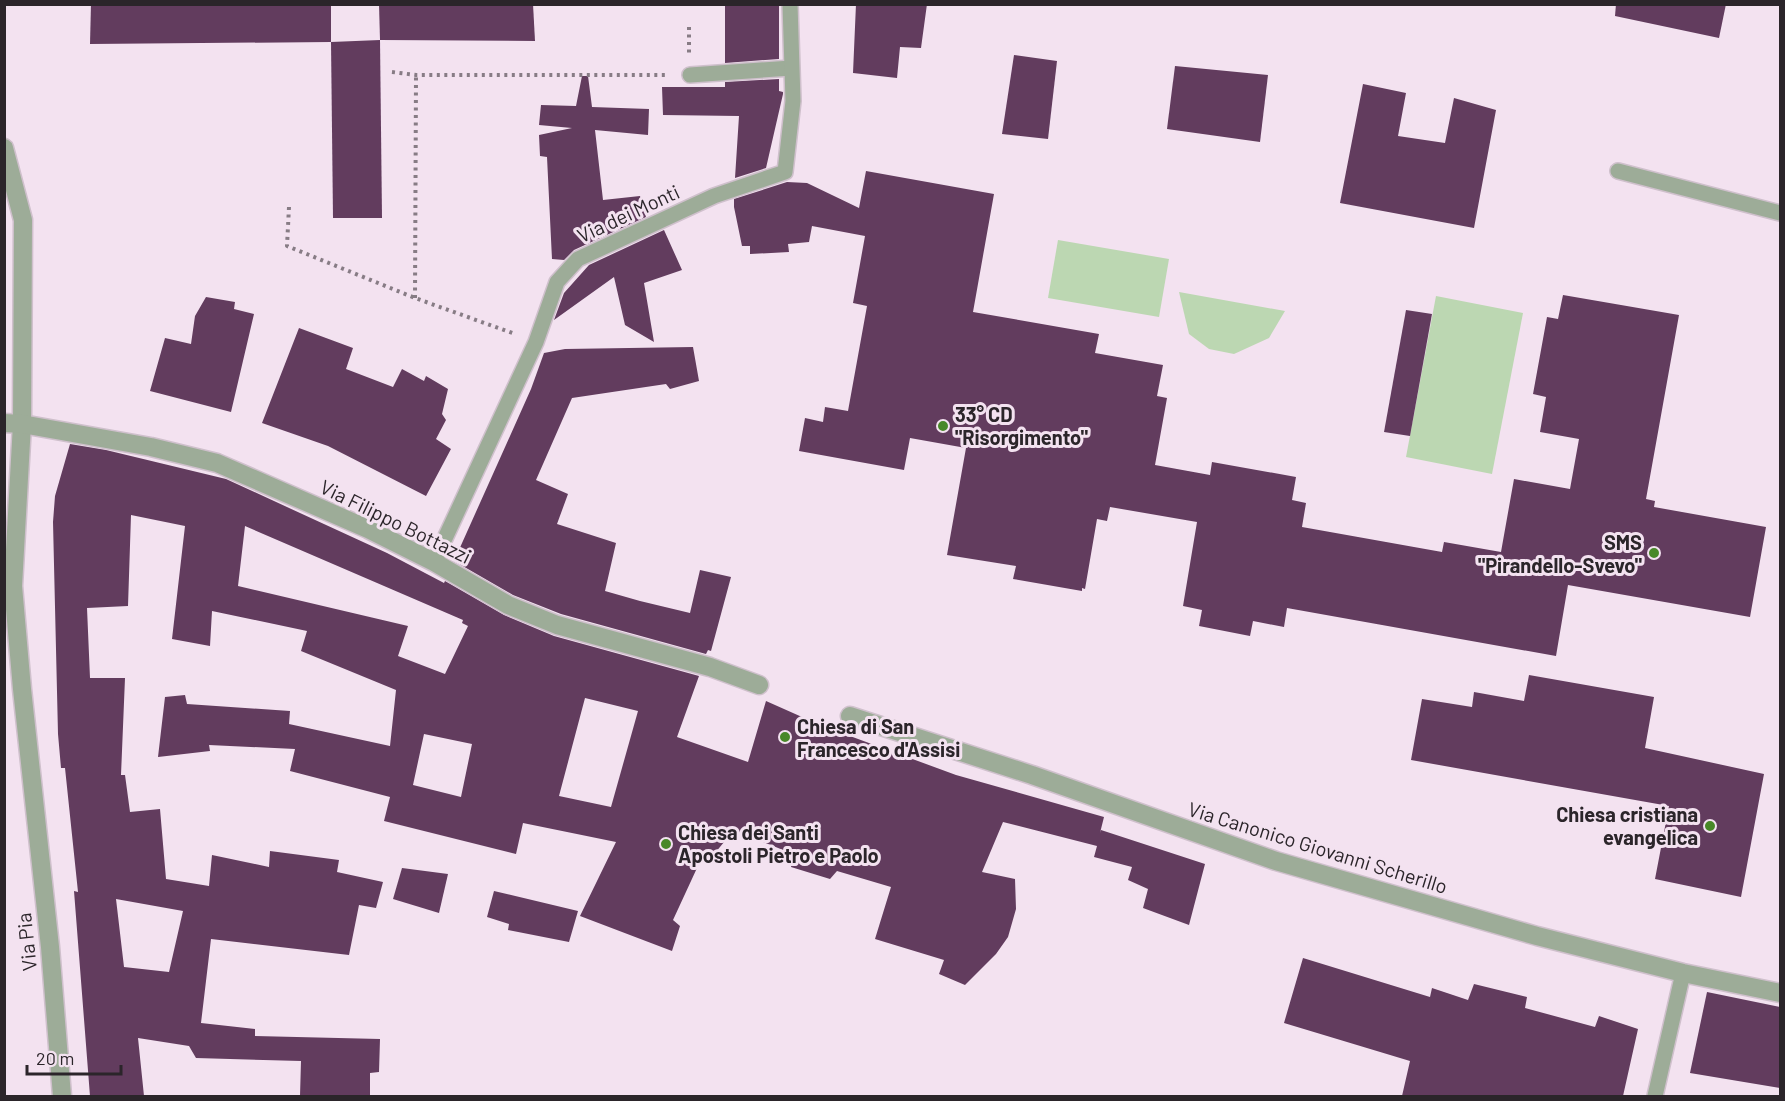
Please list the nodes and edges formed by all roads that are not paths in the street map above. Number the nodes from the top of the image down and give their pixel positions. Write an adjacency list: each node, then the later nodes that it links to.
1 (790, 4): 2 (lane, Via dei Monti)
2 (791, 68): 3 (lane); 8 (lane, Via dei Monti)
3 (690, 75)
4 (4, 148): 7 (street, Via Pia)
5 (1618, 171): 6 (lane)
6 (1780, 213)
7 (13, 424): 8 (street, Via Filippo Bottazzi); 13 (street, Via Pia)
8 (434, 562): 9 (street, Via Filippo Bottazzi)
9 (759, 685)
10 (850, 716): 11 (street, Via Canonico Giovanni Scherillo)
11 (1683, 973): 12 (street, Via Canonico Giovanni Scherillo); 14 (lane)
12 (1780, 993)
13 (62, 1096)
14 (1654, 1096)

